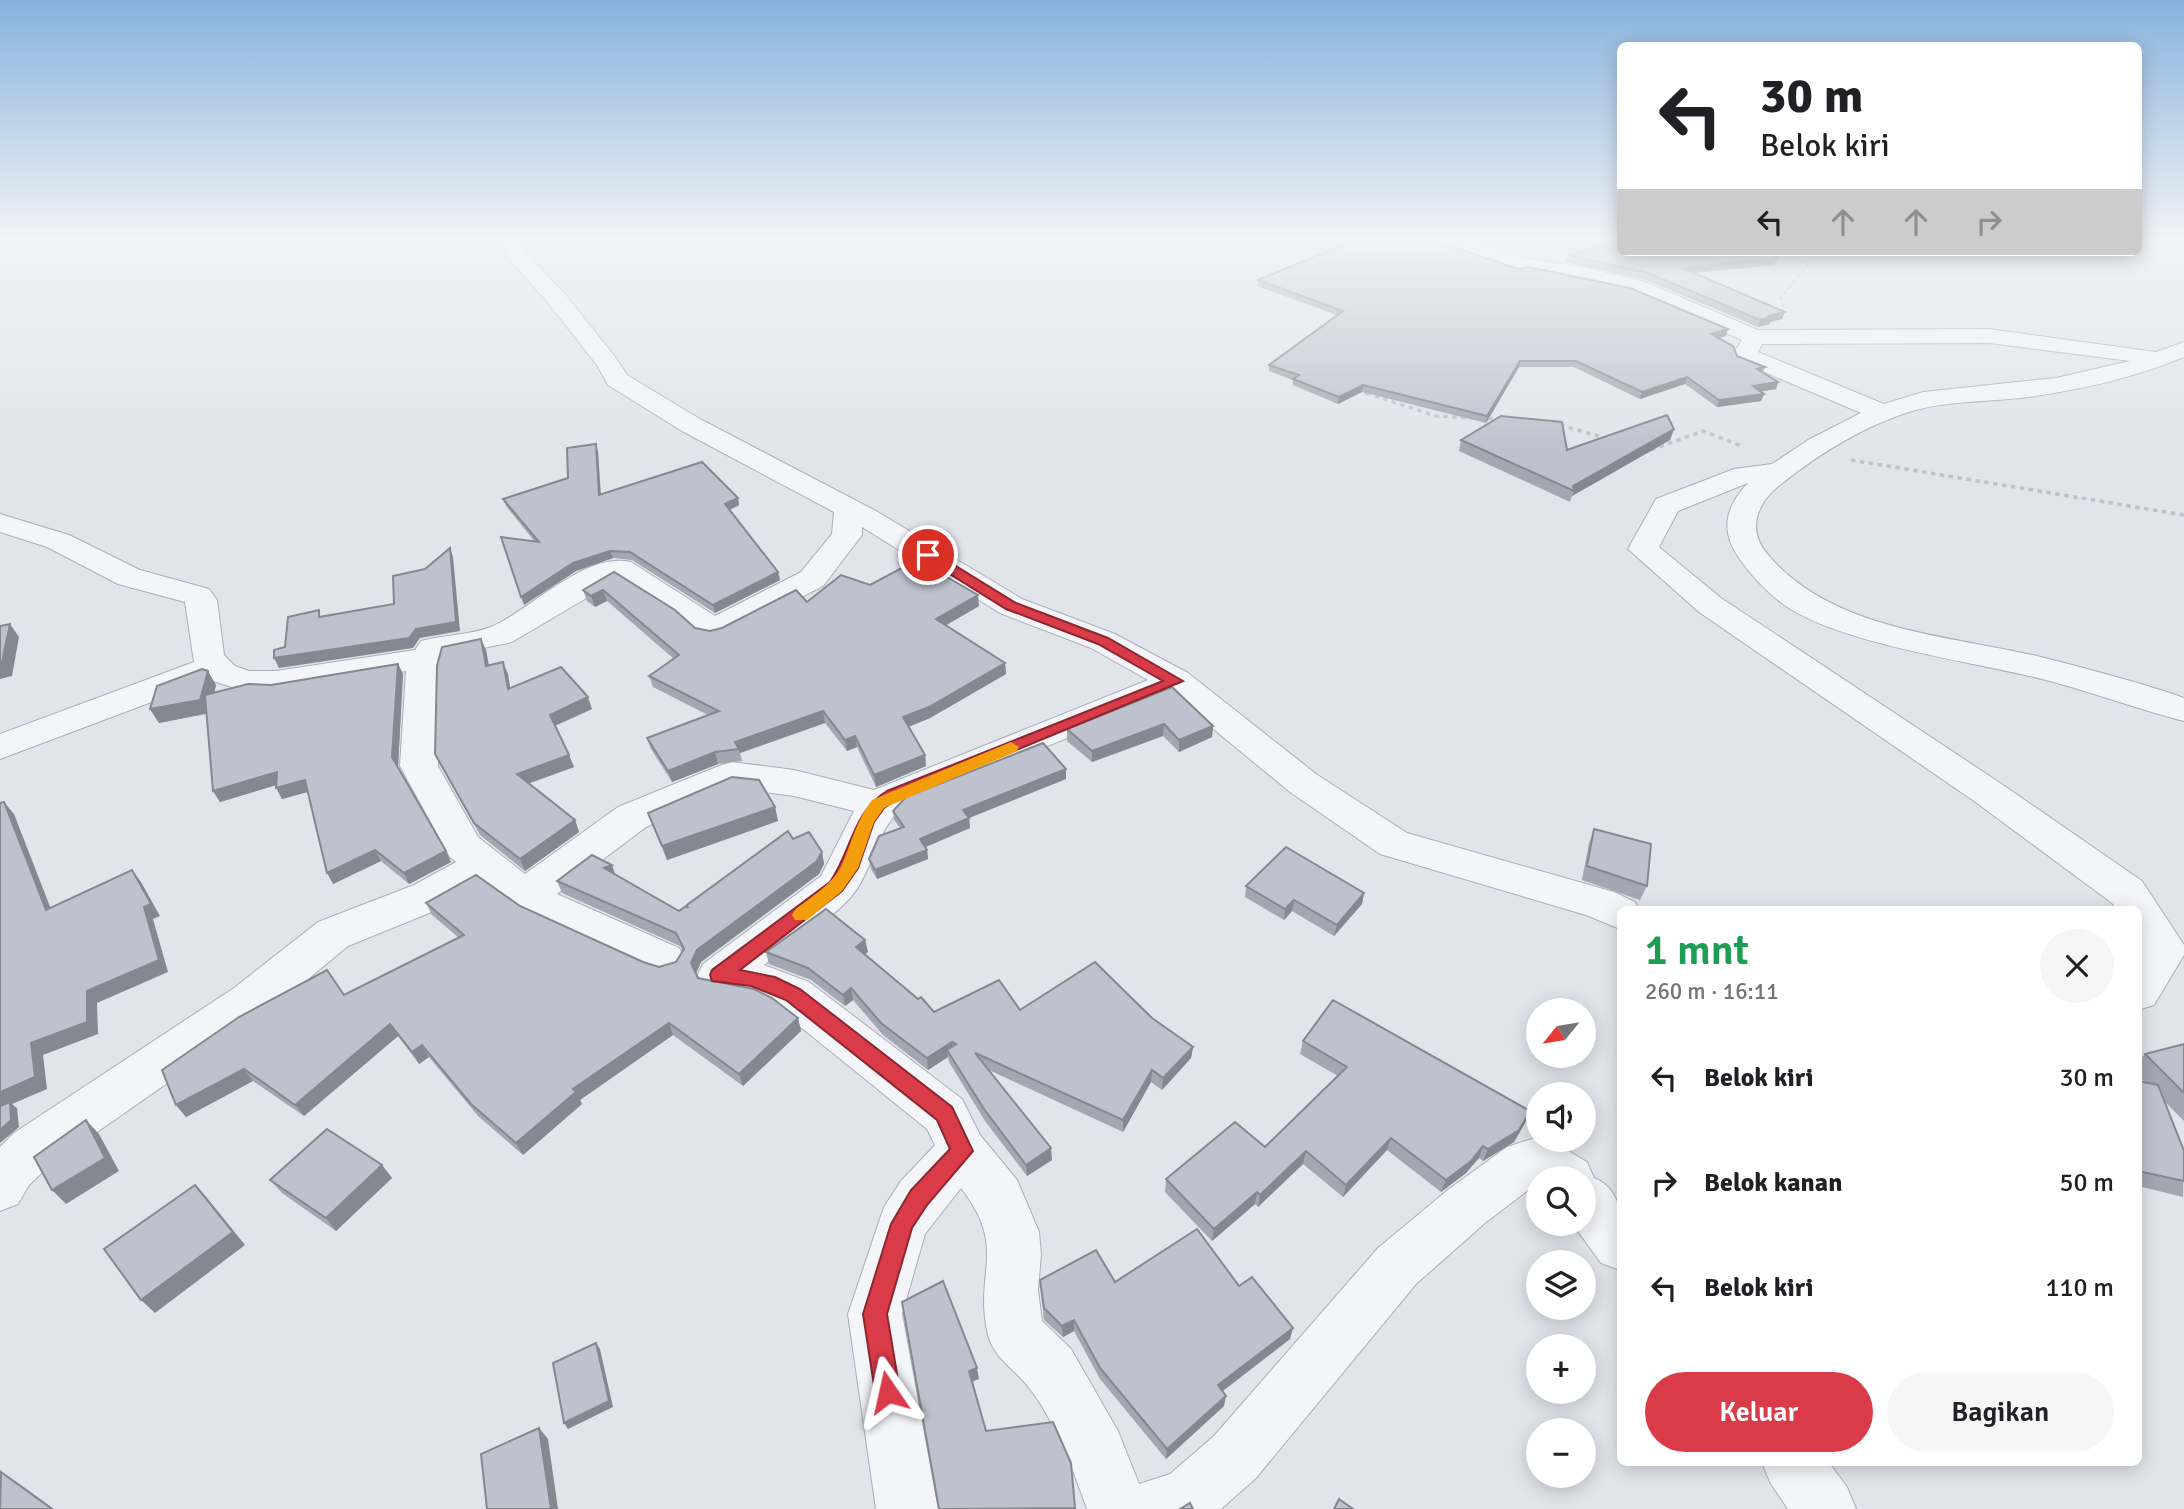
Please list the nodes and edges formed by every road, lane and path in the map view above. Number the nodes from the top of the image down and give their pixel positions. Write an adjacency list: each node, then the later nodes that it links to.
1 (566, 310): 14 (street)
2 (1692, 310): 4 (street)
3 (1784, 310): 5 (path)
4 (1755, 337): 5 (street); 8 (street)
5 (1789, 338): 6 (street)
6 (2173, 353): 8 (street)
7 (1365, 393): 9 (path)
8 (1884, 413): 13 (street)
9 (1504, 419)
10 (1555, 425): 11 (path)
11 (1614, 441)
12 (1647, 450): 13 (path)
13 (1791, 463): 15 (path); 20 (street); 25 (street)
14 (849, 508): 17 (street); 19 (street)
15 (2184, 515)
16 (0, 523): 18 (street)
17 (426, 659): 18 (street); 23 (street)
18 (212, 667): 21 (street)
19 (1175, 681): 22 (street); 26 (street)
20 (2184, 710)
21 (0, 747)
22 (878, 804): 24 (street); 30 (street)
23 (483, 865): 24 (street); 32 (street)
24 (526, 895): 28 (street)
25 (2136, 906)
26 (1617, 912)
27 (2142, 915): 29 (street)
28 (664, 960)
29 (2142, 986)
30 (962, 1151): 36 (street); 37 (street)
31 (1555, 1166): 38 (street)
32 (0, 1186)
33 (1596, 1214): 34 (street)
34 (1617, 1241)
35 (1794, 1466): 39 (street)
36 (907, 1509)
37 (1118, 1509)
38 (1154, 1509)
39 (1825, 1509)

